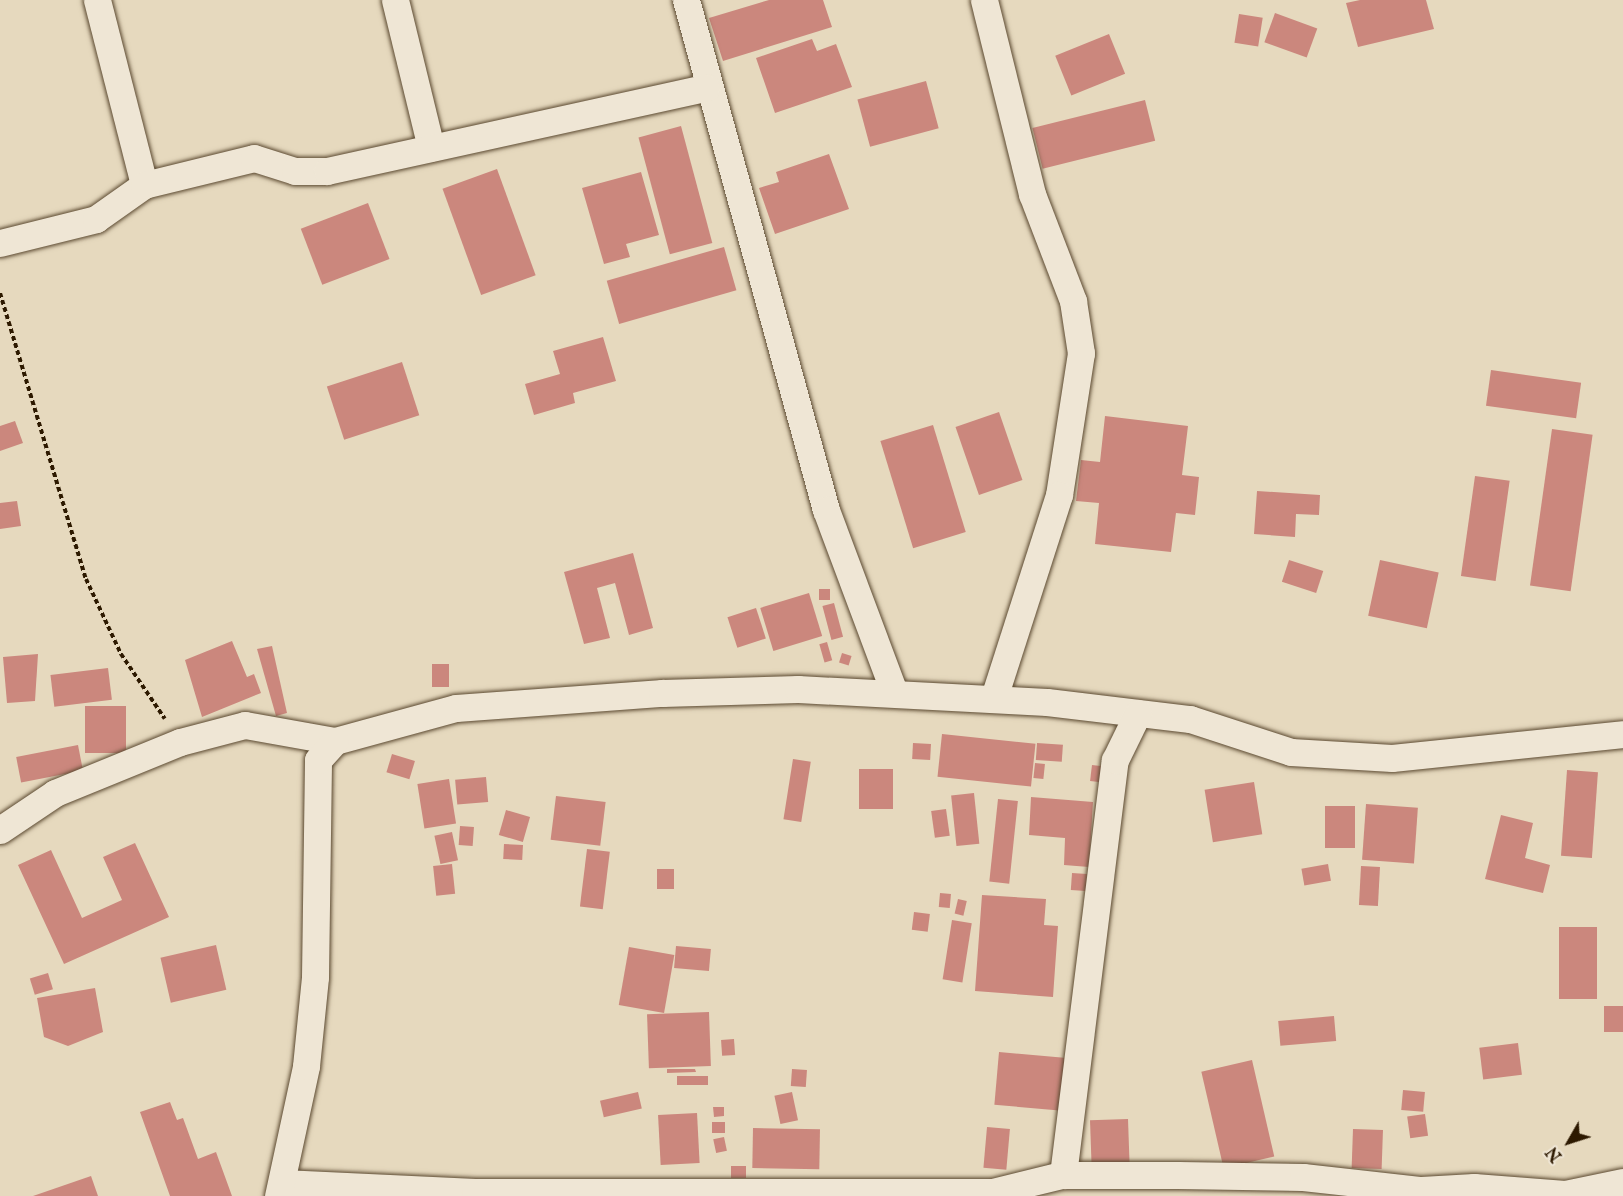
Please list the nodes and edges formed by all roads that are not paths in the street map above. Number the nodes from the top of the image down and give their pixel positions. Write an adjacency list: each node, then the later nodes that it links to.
1 (97, 0): 7 (street)
2 (395, 0): 6 (street)
3 (686, 0): 5 (street)
4 (984, 0): 10 (street)
5 (706, 88): 6 (street); 9 (street)
6 (431, 148): 7 (street)
7 (144, 185): 8 (street)
8 (0, 243)
9 (894, 692): 10 (street); 13 (street)
10 (994, 698): 11 (street)
11 (1138, 713): 12 (street); 15 (street)
12 (1623, 734)
13 (335, 741): 14 (street); 18 (street)
14 (0, 830)
15 (1063, 1175): 17 (street); 21 (street)
16 (1623, 1182): 19 (street)
17 (1177, 1186): 19 (street)
18 (280, 1189): 20 (street)
19 (1421, 1193)
20 (475, 1194): 21 (street)
21 (992, 1194)

